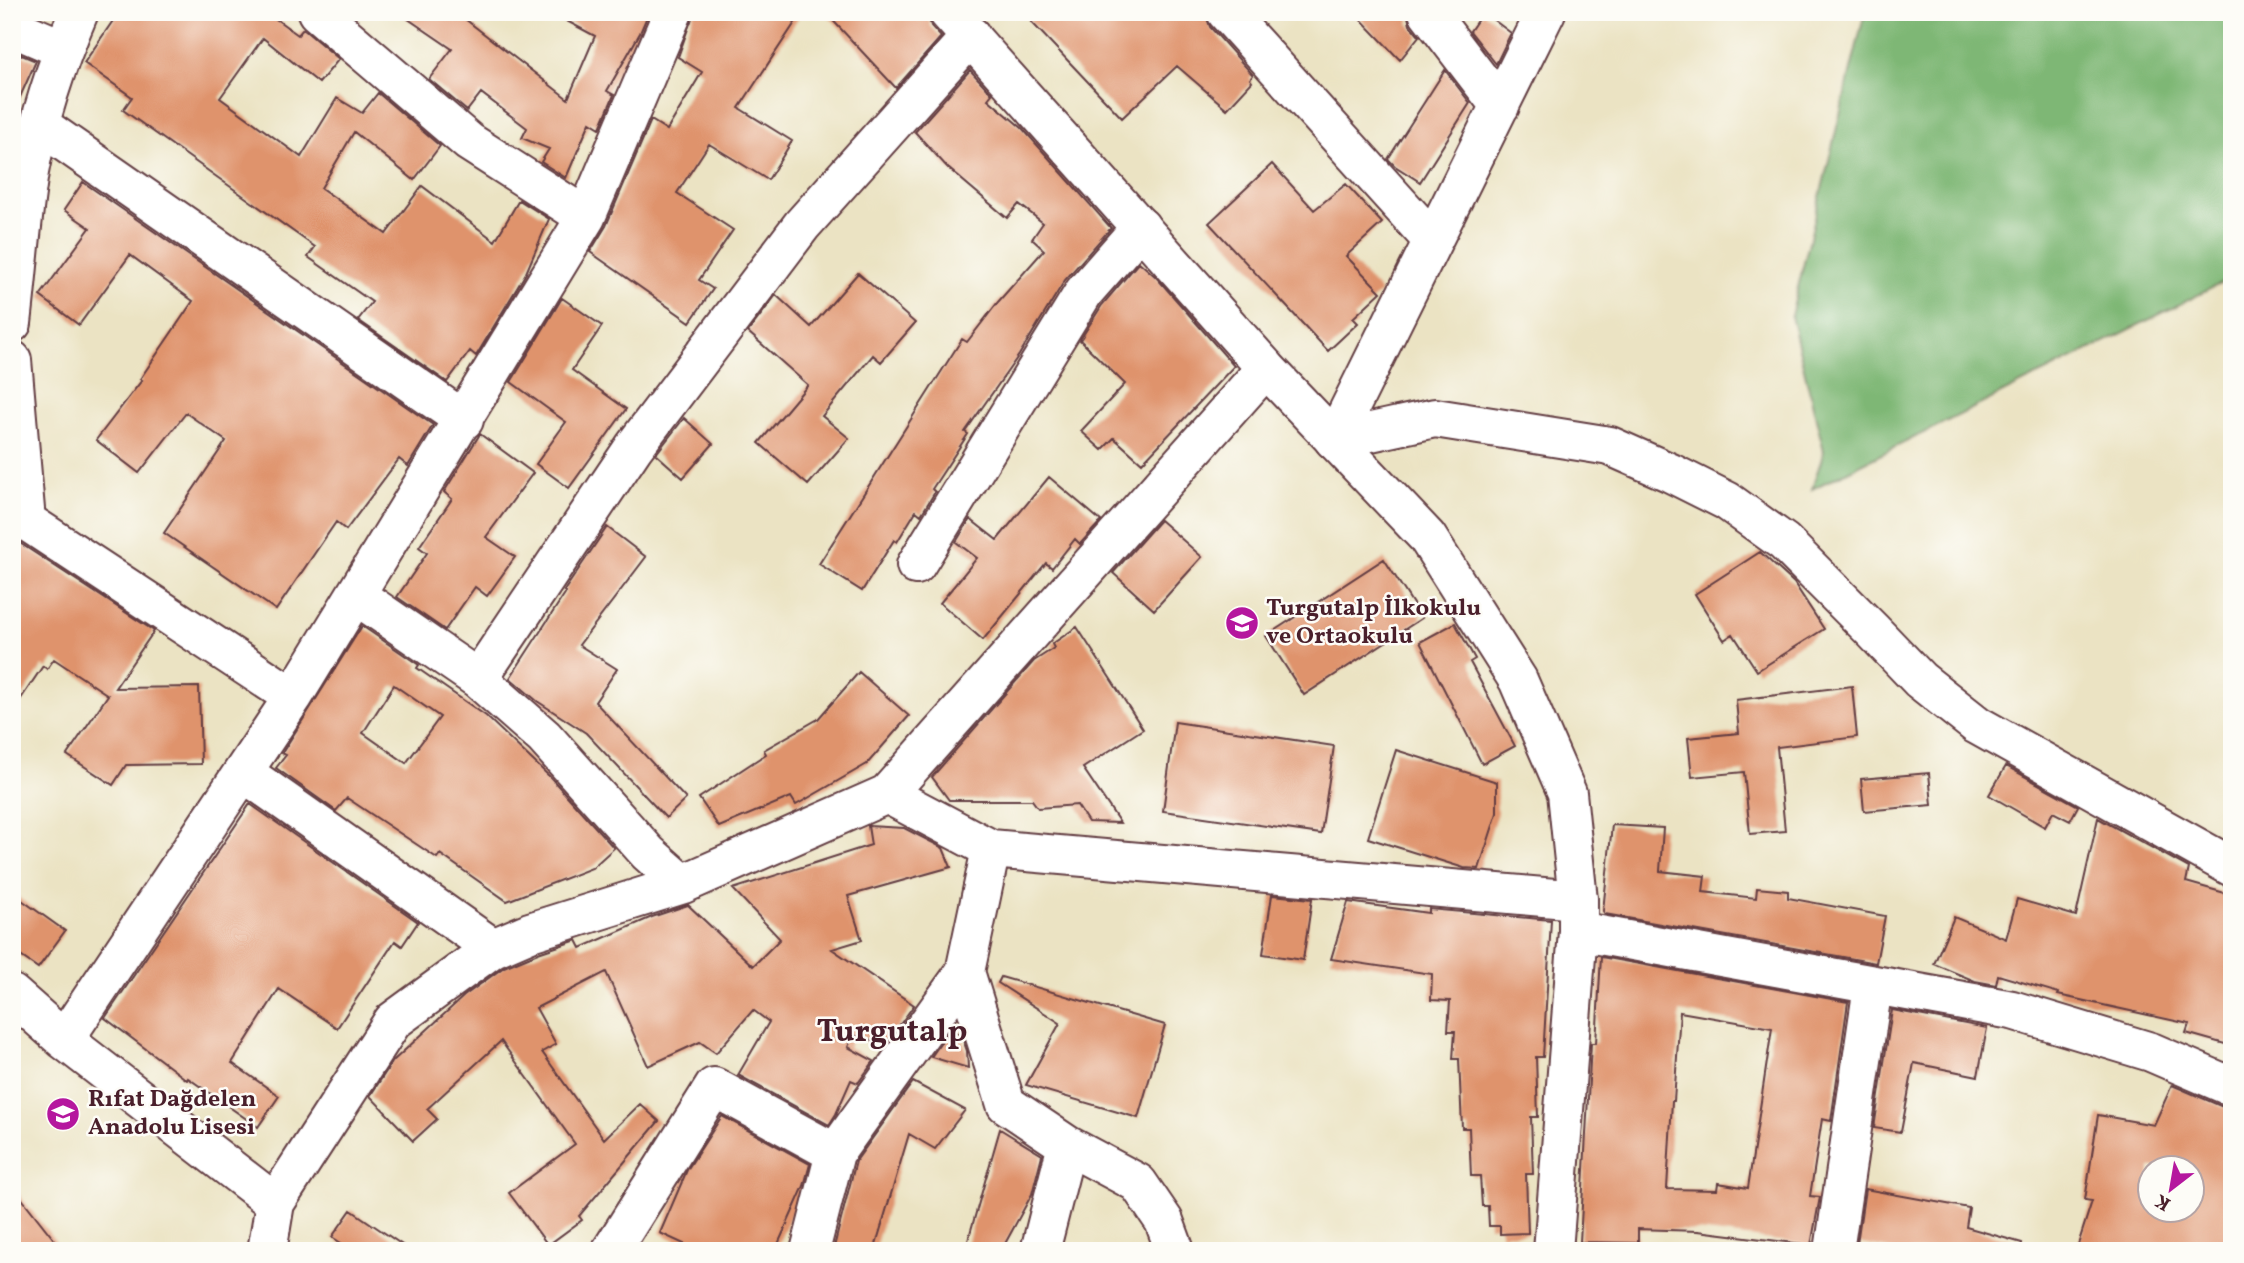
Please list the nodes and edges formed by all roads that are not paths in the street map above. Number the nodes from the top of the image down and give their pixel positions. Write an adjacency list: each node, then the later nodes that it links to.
1 (79, 12): 9 (street)
2 (317, 12): 12 (street)
3 (673, 12): 12 (street)
4 (1226, 12): 14 (street)
5 (1427, 12): 10 (street)
6 (1546, 12): 10 (street)
7 (960, 24): 13 (street); 23 (street)
8 (12, 27): 9 (street)
9 (63, 49): 11 (street)
10 (1500, 106): 14 (street)
11 (40, 125): 15 (street); 18 (street)
12 (586, 218): 18 (street)
13 (1141, 227): 17 (street); 21 (street)
14 (1432, 240): 19 (street)
15 (12, 323)
16 (12, 360): 20 (street)
17 (1266, 368): 19 (street); 26 (street)
18 (464, 420): 22 (street)
19 (1334, 440): 28 (street); 30 (street)
20 (19, 529): 24 (street)
21 (916, 565)
22 (357, 596): 23 (street); 24 (street)
23 (478, 679): 29 (street)
24 (293, 697): 25 (street)
25 (243, 772): 31 (street); 35 (street)
26 (887, 794): 27 (street); 29 (street)
27 (991, 849): 30 (street); 32 (street)
28 (2232, 867)
29 (683, 884): 31 (street)
30 (1578, 915): 33 (street); 45 (street)
31 (493, 948): 39 (street)
32 (965, 972): 37 (street); 38 (street)
33 (1873, 986): 36 (street); 46 (street)
34 (12, 994): 35 (street)
35 (64, 1040): 39 (street)
36 (2232, 1087)
37 (1067, 1145): 43 (street); 44 (street)
38 (835, 1153): 41 (street); 42 (street)
39 (275, 1203): 40 (street)
40 (267, 1251)
41 (611, 1251)
42 (810, 1251)
43 (1040, 1251)
44 (1175, 1251)
45 (1553, 1251)
46 (1834, 1251)

